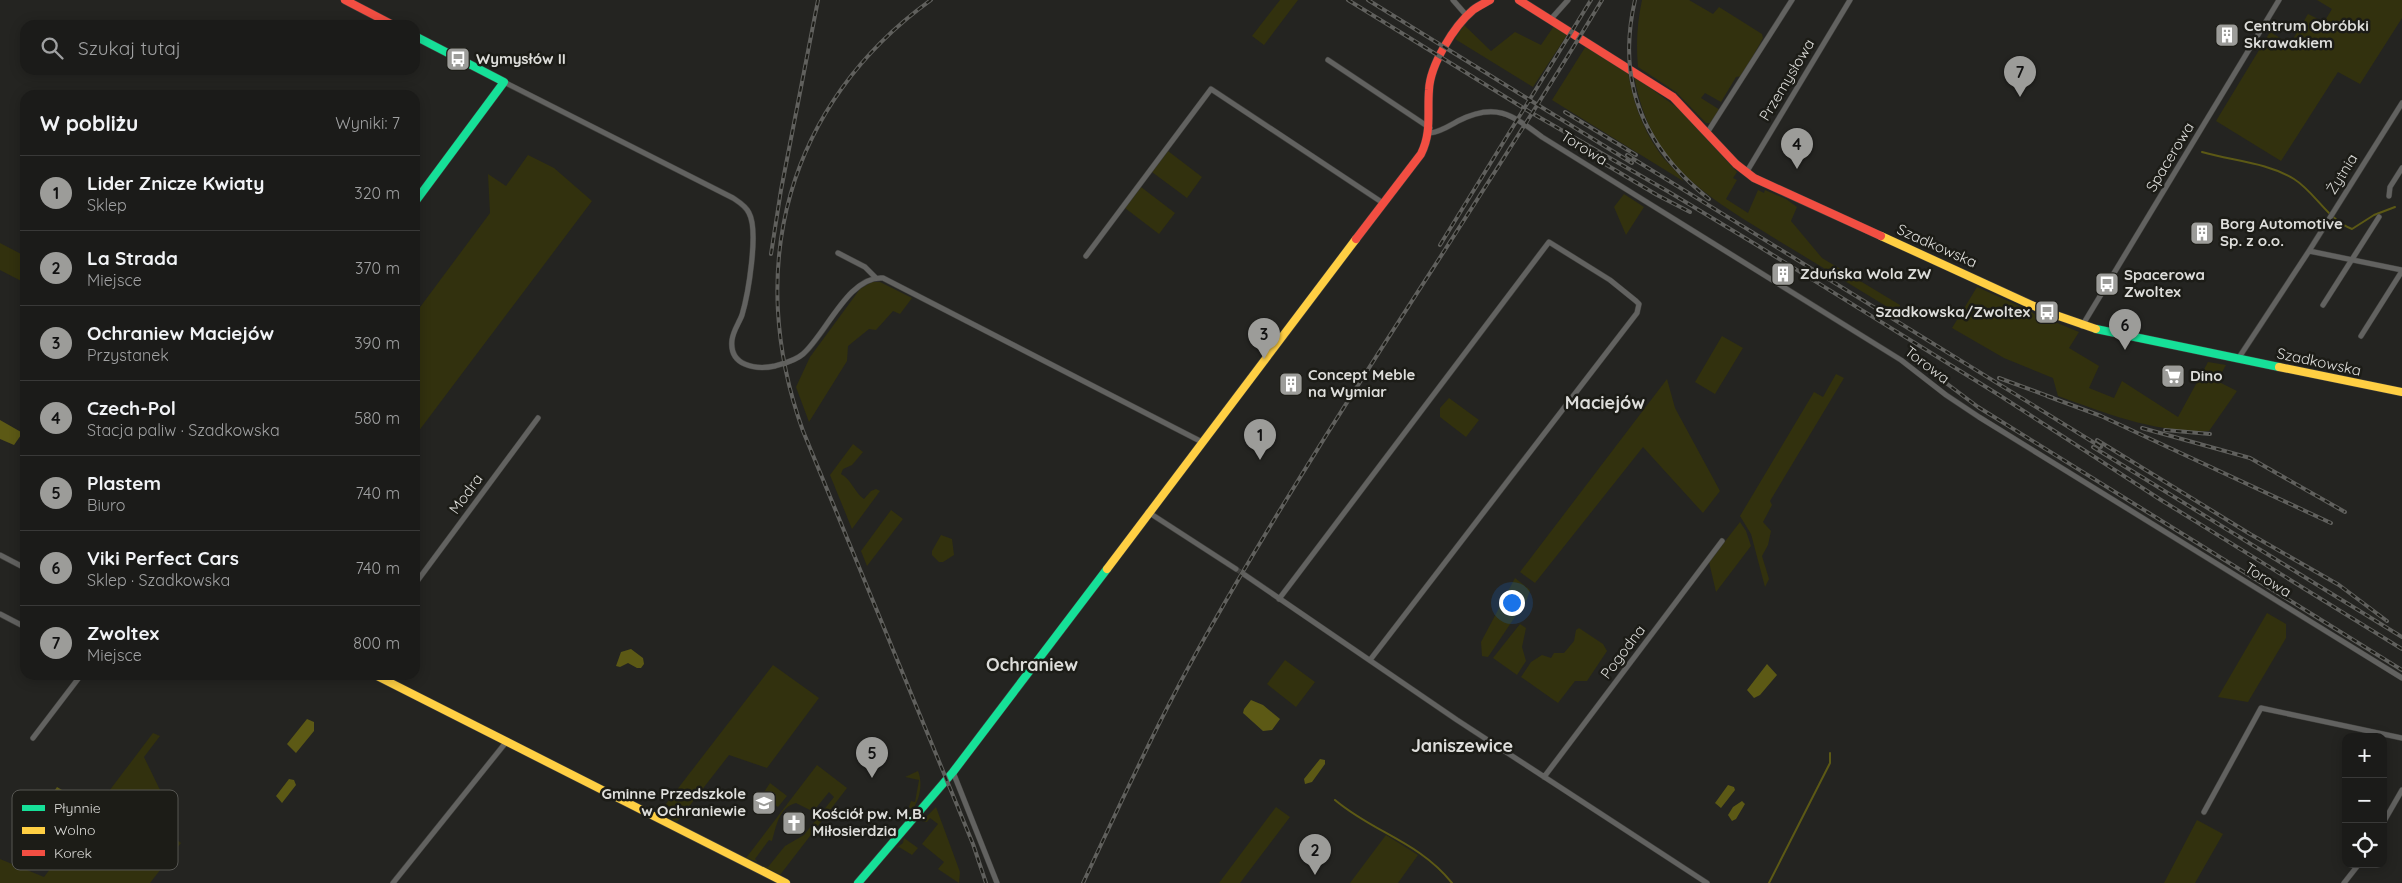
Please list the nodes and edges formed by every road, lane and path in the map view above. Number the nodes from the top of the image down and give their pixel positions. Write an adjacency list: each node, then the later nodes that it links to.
1 (345, 0): 11 (street)
2 (1453, 0): 9 (street)
3 (1490, 0): 9 (street)
4 (1519, 0): 10 (street, Szadkowska)
5 (1568, 0): 10 (street)
6 (1792, 0): 17 (street)
7 (1850, 0): 19 (street, Przemysłowa)
8 (2279, 0): 31 (street, Spacerowa)
9 (1467, 16): 16 (street)
10 (1551, 19): 17 (street, Szadkowska)
11 (383, 20)
12 (420, 39): 14 (street)
13 (1328, 60): 16 (street)
14 (504, 82): 20 (street); 29 (street)
15 (2402, 103): 24 (street, Żytnia)
16 (1430, 131): 22 (street); 48 (street, Torowa)
17 (1707, 133): 19 (street, Szadkowska)
18 (2402, 168): 21 (street)
19 (1746, 173): 31 (street, Szadkowska)
20 (420, 195)
21 (2388, 196)
22 (1384, 203): 26 (street); 36 (street)
23 (2378, 217): 27 (street)
24 (2309, 252): 27 (street); 33 (street, Żytnia)
25 (838, 253): 29 (street)
26 (1086, 256)
27 (2352, 259): 28 (street); 30 (street)
28 (2402, 270): 32 (street)
29 (876, 278): 36 (street)
30 (2323, 305)
31 (2082, 326): 33 (street, Szadkowska)
32 (2361, 336)
33 (2238, 359): 34 (street, Szadkowska)
34 (2402, 392)
35 (538, 418): 43 (street, Modra)
36 (1202, 442): 37 (street)
37 (1148, 512): 41 (street); 54 (street)
38 (1722, 542): 55 (street, Pogodna)
39 (0, 555): 40 (street)
40 (20, 565)
41 (1236, 569)
42 (1245, 575): 44 (street)
43 (420, 577)
44 (1279, 599): 47 (street); 47 (street)
45 (0, 614): 46 (street)
46 (20, 624)
47 (1370, 660): 55 (street)
48 (2402, 678)
49 (77, 680): 51 (street)
50 (385, 680): 53 (street)
51 (33, 738)
52 (2402, 738): 57 (street)
53 (507, 741): 60 (street); 61 (street)
54 (953, 772): 62 (street); 63 (street)
55 (1544, 777): 64 (street)
56 (2402, 790): 58 (street)
57 (2204, 812)
58 (2387, 816)
59 (2356, 868): 65 (street)
60 (393, 883)
61 (786, 883)
62 (858, 883)
63 (997, 883)
64 (1707, 883)
65 (2344, 883)

